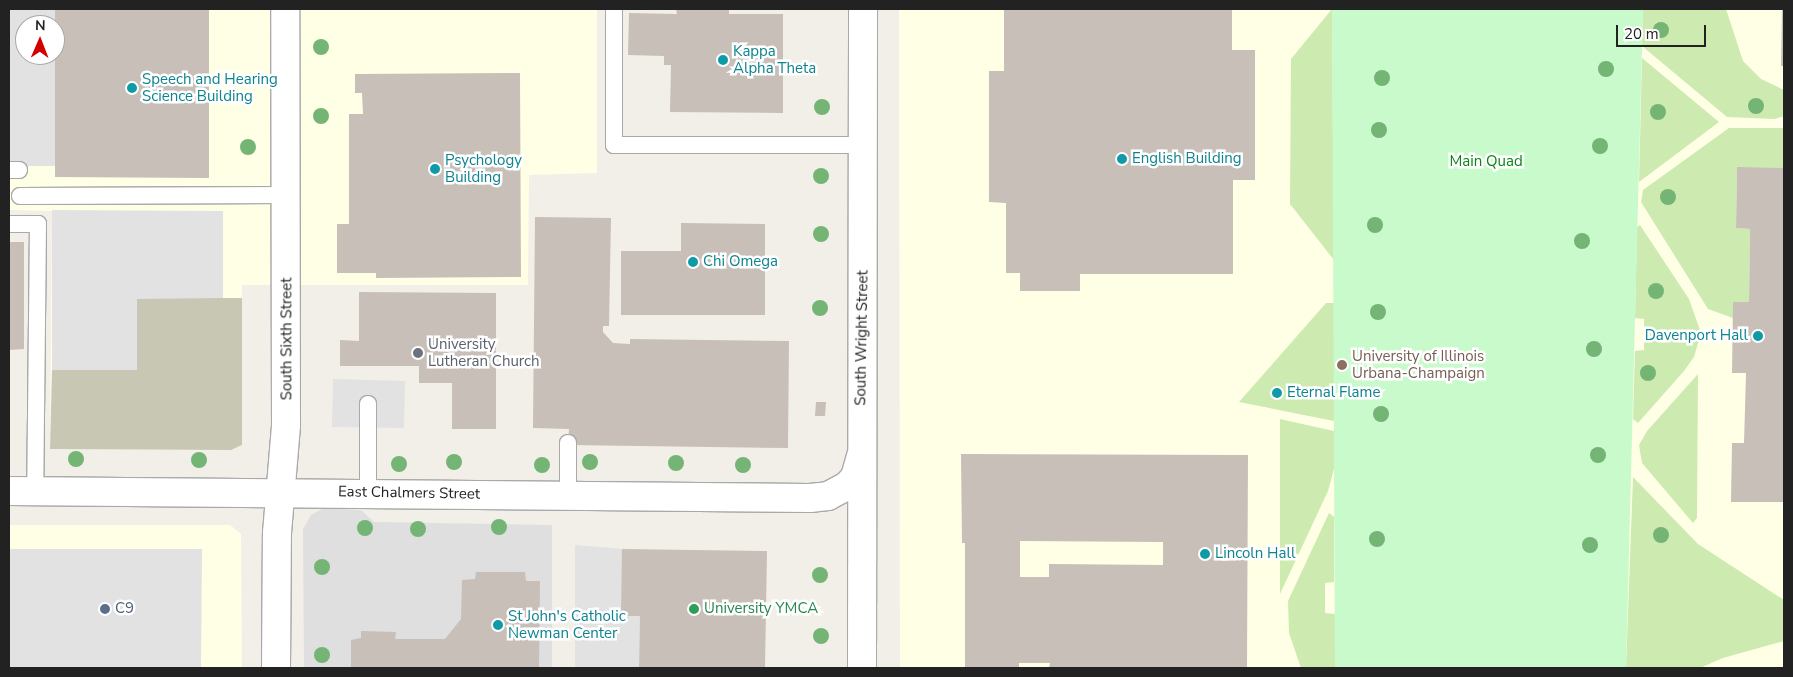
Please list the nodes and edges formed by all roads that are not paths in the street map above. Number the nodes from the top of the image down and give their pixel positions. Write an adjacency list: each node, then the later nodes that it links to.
1 (285, 9): 5 (street, South Sixth Street)
2 (614, 9): 4 (lane)
3 (863, 9): 4 (street, South Wright Street)
4 (864, 145): 10 (street, South Wright Street)
5 (287, 195): 6 (lane); 12 (street, South Sixth Street)
6 (20, 196)
7 (9, 224): 11 (lane)
8 (368, 404): 13 (lane)
9 (568, 443): 14 (lane)
10 (861, 456): 15 (street, East Chalmers Street); 16 (street, South Wright Street)
11 (22, 491): 12 (street, East Chalmers Street)
12 (282, 492): 13 (street, East Chalmers Street); 17 (street, South Sixth Street)
13 (368, 494): 14 (street, East Chalmers Street)
14 (568, 496): 15 (street, East Chalmers Street)
15 (810, 498): 16 (street, East Chalmers Street)
16 (862, 529): 18 (street, South Wright Street)
17 (276, 668)
18 (862, 668)

